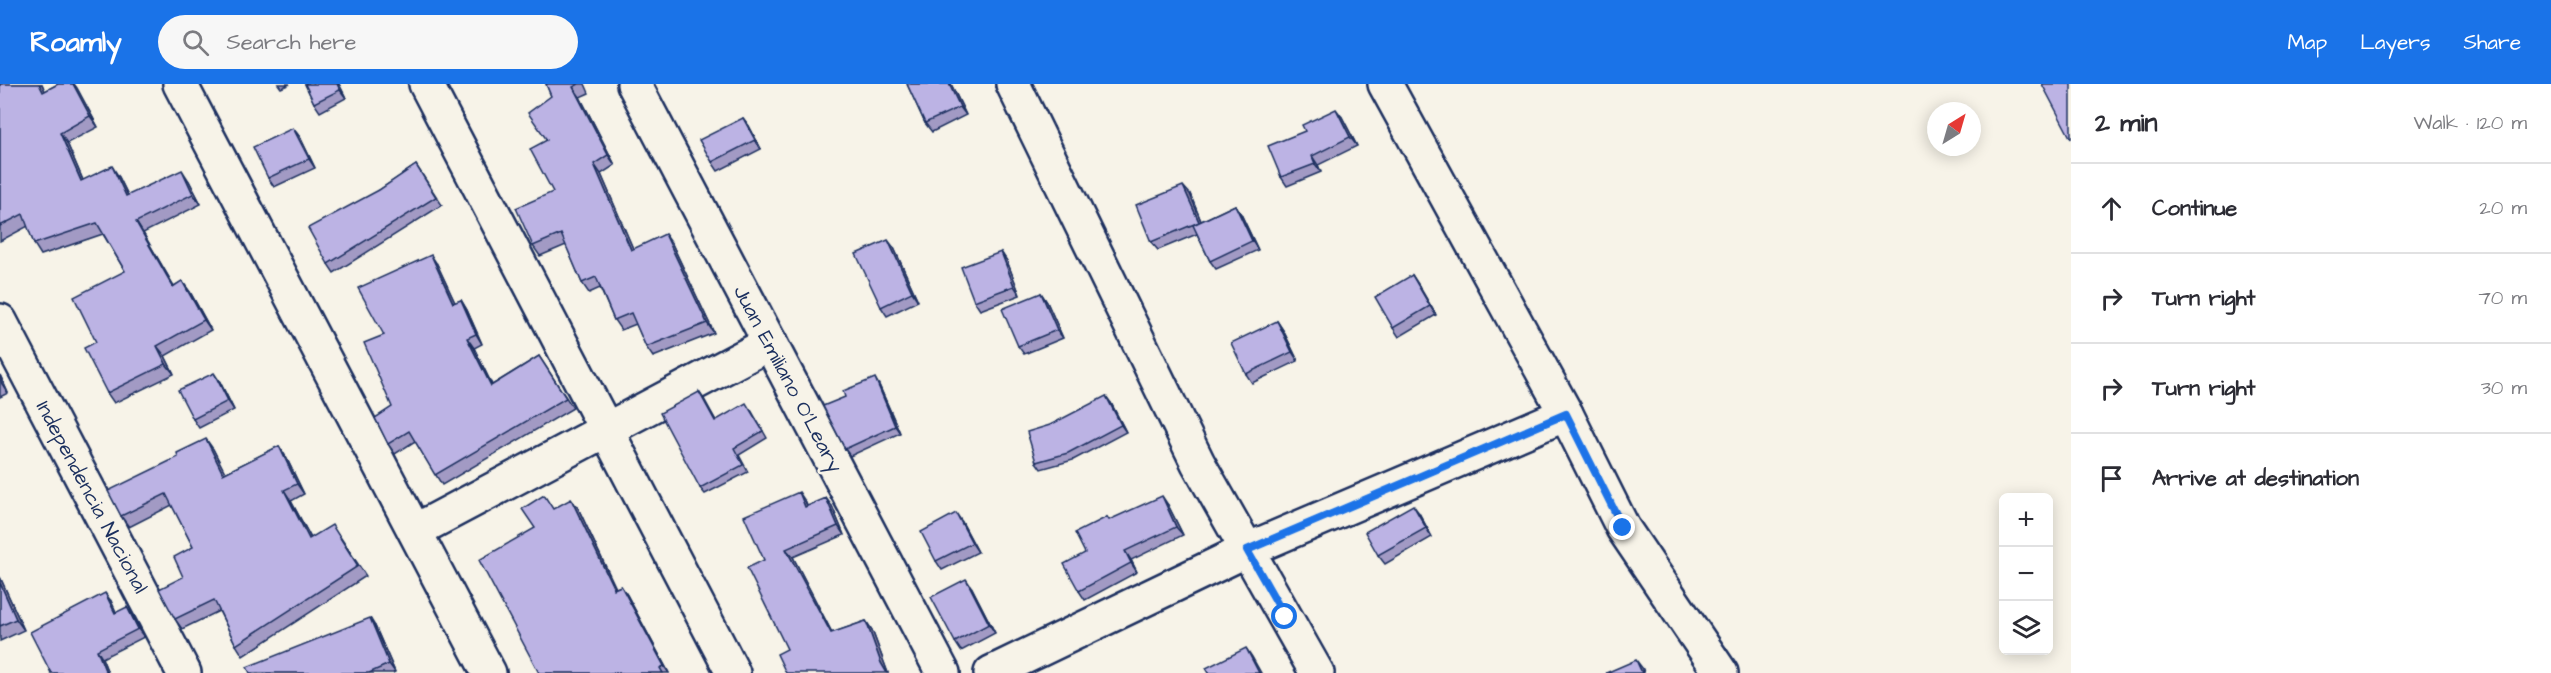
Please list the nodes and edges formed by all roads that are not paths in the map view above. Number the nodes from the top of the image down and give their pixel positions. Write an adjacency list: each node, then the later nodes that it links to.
1 (180, 84): 10 (street)
2 (426, 84): 9 (street)
3 (634, 84): 7 (street, Juan Emiliano O'Leary)
4 (1013, 84): 11 (street)
5 (1386, 84): 8 (street)
6 (0, 321): 12 (street, Independencia Nacional)
7 (770, 343): 9 (street); 15 (street, Juan Emiliano O'Leary)
8 (1566, 414): 11 (street); 18 (street)
9 (606, 429): 10 (street); 14 (street)
10 (415, 531): 13 (street)
11 (1247, 550): 16 (street); 17 (street)
12 (184, 673)
13 (489, 673)
14 (733, 673)
15 (943, 673)
16 (991, 673)
17 (1317, 673)
18 (1721, 673)

